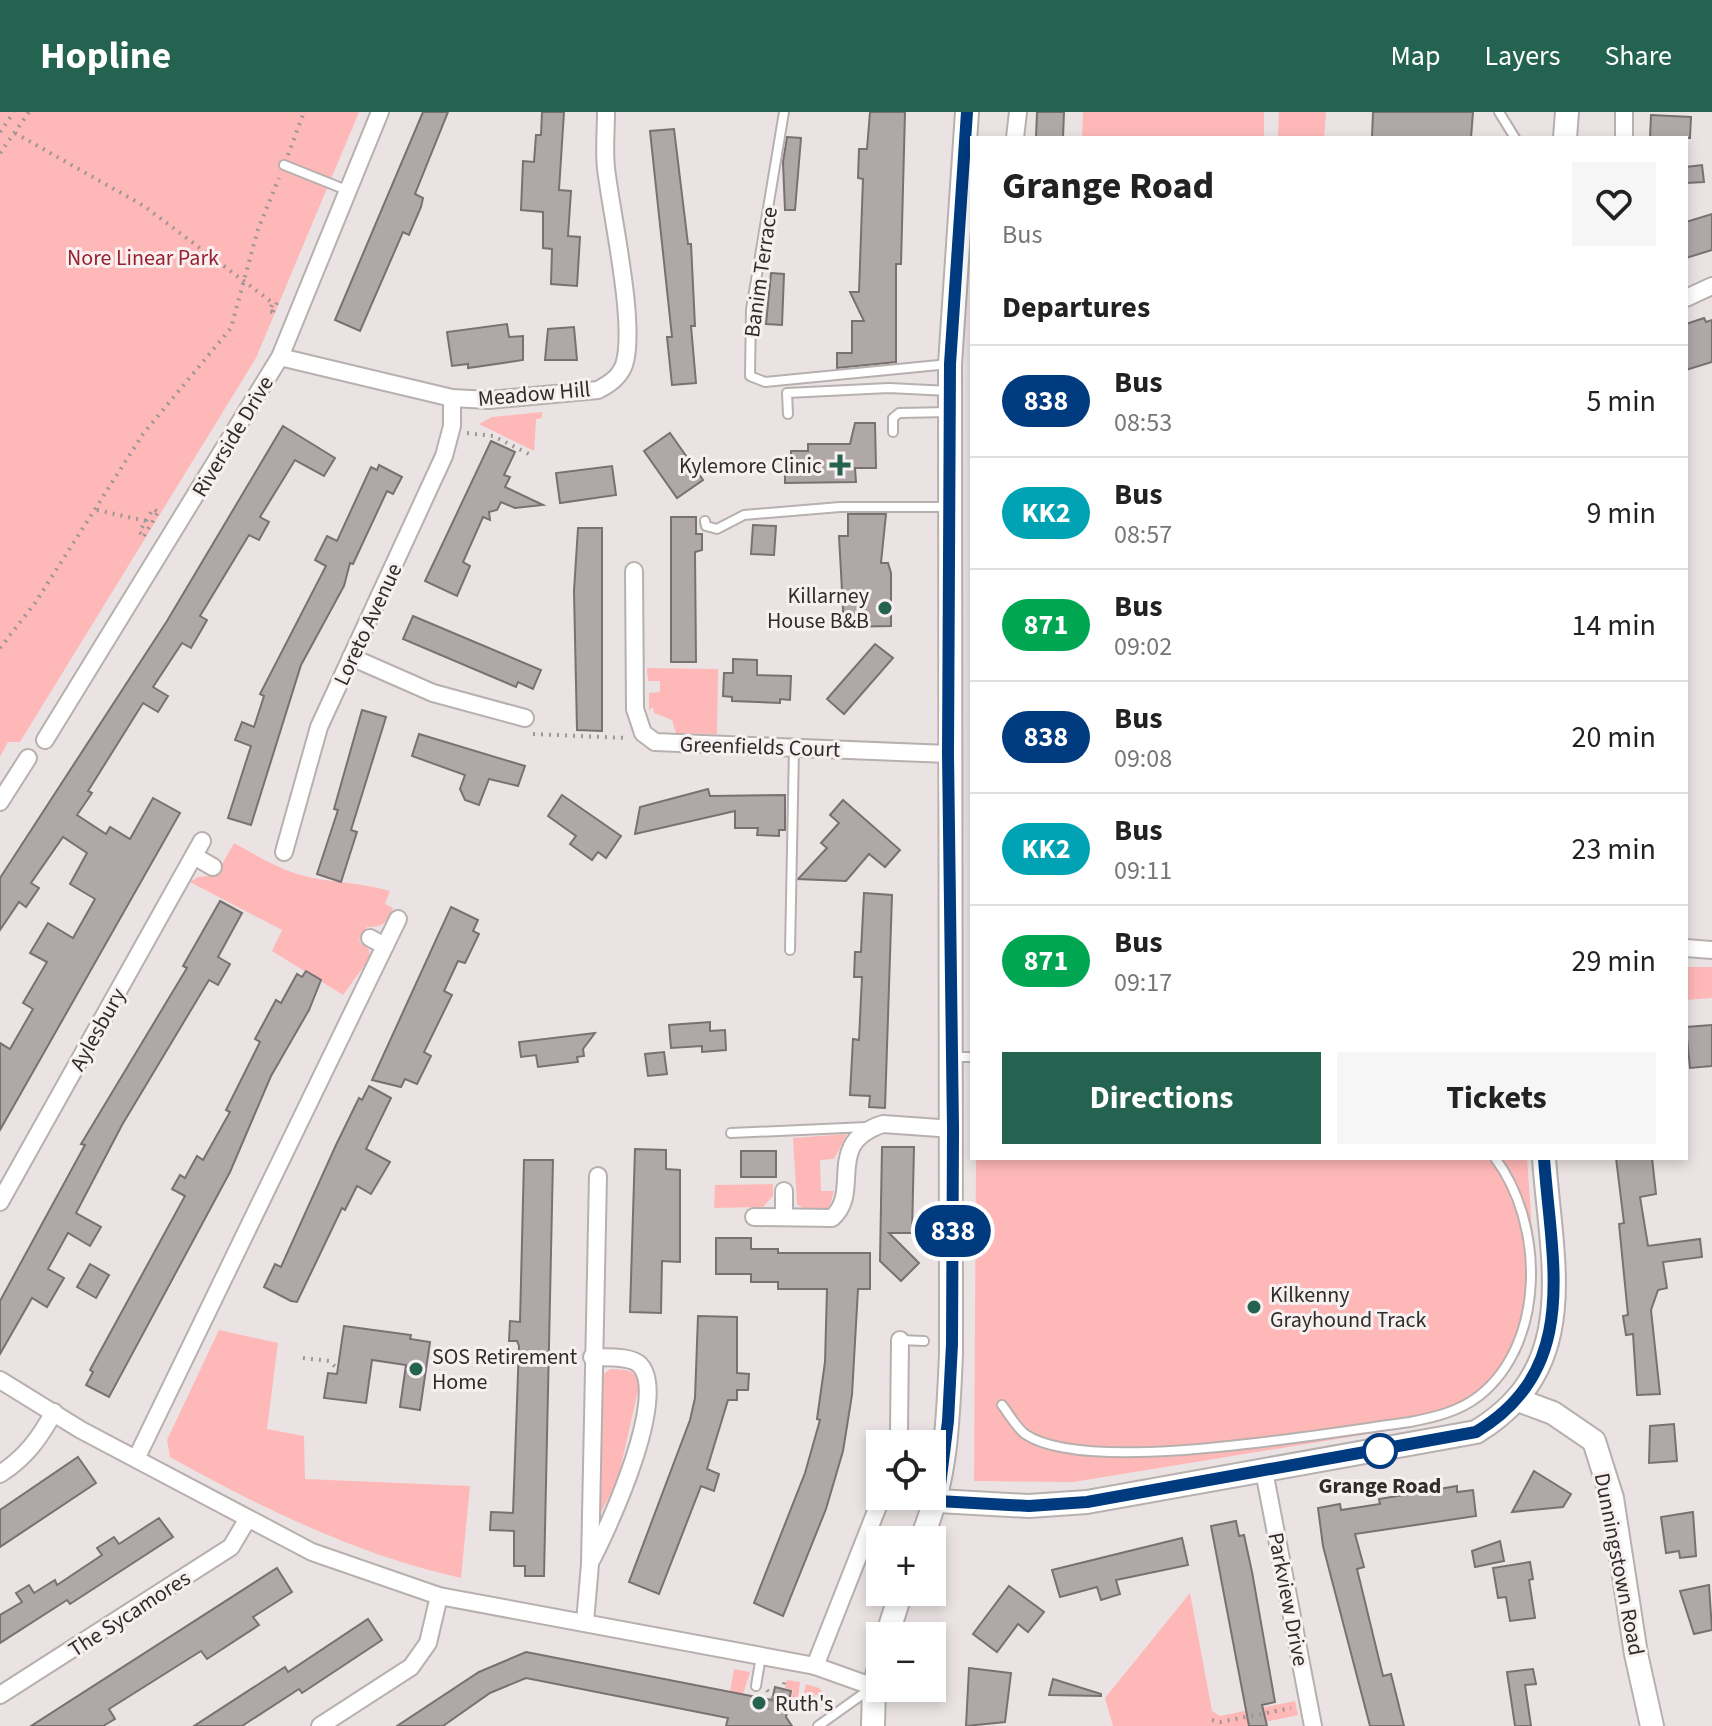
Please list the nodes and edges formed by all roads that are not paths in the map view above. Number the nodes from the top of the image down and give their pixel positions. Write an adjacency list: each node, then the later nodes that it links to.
1 (380, 112): 14 (street, Riverside Drive)
2 (606, 112): 19 (street, Meadow Hill)
3 (784, 112): 18 (lane, Banim Terrace)
4 (967, 112): 18 (main road)
5 (1018, 112): 9 (street)
6 (1499, 112): 10 (lane)
7 (1567, 112): 11 (main road)
8 (1624, 112): 12 (street)
9 (1015, 136)
10 (1514, 136)
11 (1565, 136)
12 (1624, 136)
13 (284, 165): 14 (lane)
14 (349, 191): 17 (street, Riverside Drive)
15 (1712, 286): 16 (street)
16 (1688, 296)
17 (280, 357): 19 (street, Meadow Hill); 28 (street, Riverside Drive)
18 (950, 364): 20 (main road)
19 (452, 398): 26 (street, Loreto Avenue)
20 (950, 402): 21 (lane); 22 (lane); 23 (main road)
21 (788, 414)
22 (893, 432)
23 (949, 507): 24 (lane); 30 (main road)
24 (705, 521)
25 (634, 571): 29 (street, Greenfields Court)
26 (351, 657): 27 (street); 34 (street, Loreto Avenue)
27 (525, 718)
28 (45, 740)
29 (794, 748): 30 (street, Greenfields Court); 39 (lane)
30 (948, 754): 41 (main road)
31 (28, 758): 32 (street)
32 (0, 802)
33 (202, 841): 35 (street, Aylesbury)
34 (284, 852)
35 (194, 856): 36 (street); 49 (street, Aylesbury)
36 (213, 867)
37 (398, 919): 61 (street)
38 (1688, 948): 40 (street)
39 (790, 950)
40 (1712, 950)
41 (962, 1057): 43 (main road)
42 (872, 1127): 43 (street); 44 (lane); 51 (street)
43 (953, 1129): 60 (main road)
44 (731, 1133)
45 (1497, 1160): 57 (lane)
46 (1544, 1160): 56 (main road)
47 (598, 1176): 54 (street)
48 (784, 1191): 51 (street)
49 (0, 1202)
50 (754, 1217): 51 (street)
51 (784, 1217)
52 (900, 1340): 53 (lane); 59 (street)
53 (924, 1341)
54 (592, 1357): 67 (street); 67 (street)
55 (0, 1380): 58 (street)
56 (1518, 1400): 62 (main road); 81 (main road, Dunningstown Road)
57 (1002, 1405)
58 (54, 1412): 61 (street); 63 (street)
59 (899, 1430)
60 (946, 1437)
61 (136, 1459): 66 (street)
62 (1264, 1471): 64 (main road); 80 (street, Parkview Drive)
63 (0, 1474)
64 (946, 1501)
65 (876, 1510): 71 (street)
66 (247, 1520): 68 (street); 75 (street, The Sycamores)
67 (590, 1564): 69 (street)
68 (439, 1596): 69 (street); 77 (street)
69 (585, 1622): 70 (street)
70 (761, 1656): 71 (street); 73 (lane)
71 (815, 1666): 72 (street)
72 (866, 1684)
73 (756, 1686)
74 (866, 1693): 78 (lane)
75 (0, 1695)
76 (874, 1702): 79 (main road)
77 (320, 1726)
78 (818, 1726)
79 (873, 1726)
80 (1313, 1726)
81 (1652, 1726)

